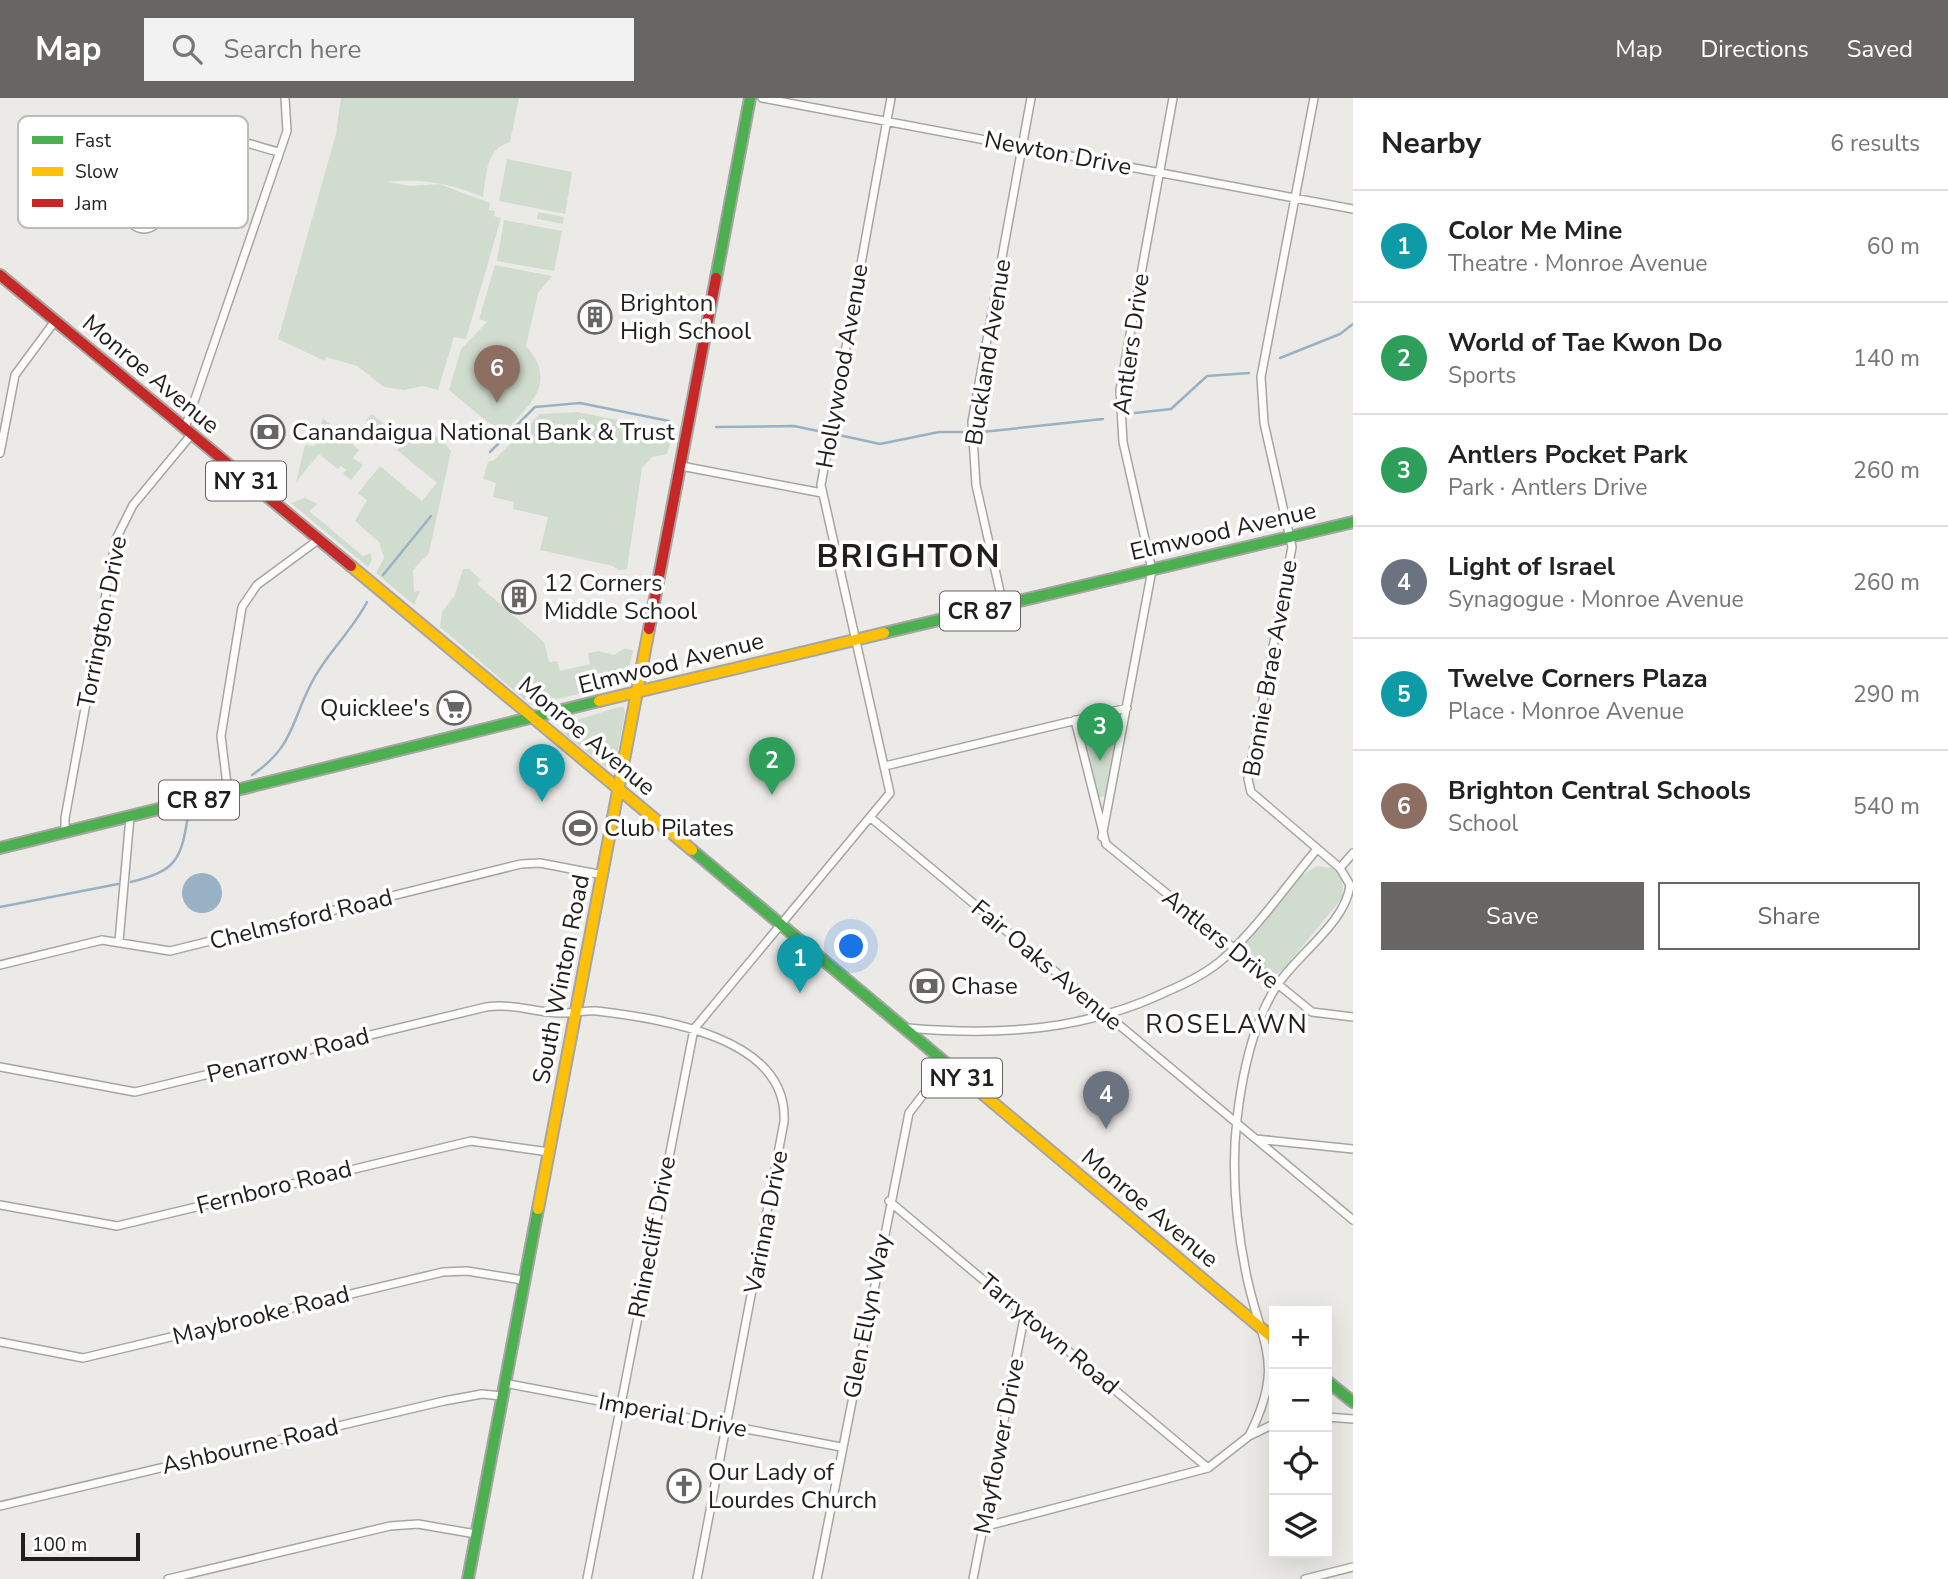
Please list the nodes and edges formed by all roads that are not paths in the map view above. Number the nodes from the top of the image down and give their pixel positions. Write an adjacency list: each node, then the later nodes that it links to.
1 (285, 98): 11 (street)
2 (750, 98): 19 (main road, South Winton Road)
3 (762, 98): 8 (street, Newton Drive)
4 (891, 98): 8 (street, Hollywood Avenue)
5 (1031, 98): 10 (street, Buckland Avenue)
6 (1173, 98): 12 (street, Antlers Drive)
7 (1314, 98): 13 (street, Bonnie Brae Avenue)
8 (886, 121): 10 (street, Newton Drive); 20 (street, Hollywood Avenue)
9 (248, 145): 11 (street)
10 (1022, 146): 12 (street, Newton Drive); 25 (street, Buckland Avenue)
11 (279, 152): 17 (street)
12 (1159, 172): 13 (street, Newton Drive); 24 (street, Antlers Drive)
13 (1295, 198): 14 (street, Newton Drive); 22 (street, Bonnie Brae Avenue)
14 (1353, 209)
15 (0, 275): 16 (main road, Monroe Avenue / NY 31)
16 (55, 321): 17 (main road, Monroe Avenue / NY 31); 18 (street)
17 (188, 432): 23 (main road, Monroe Avenue / NY 31); 36 (street, Torrington Drive)
18 (0, 453)
19 (681, 466): 20 (street); 27 (main road, South Winton Road)
20 (822, 493): 26 (street, Hollywood Avenue)
21 (1353, 522): 22 (main road, Elmwood Avenue / CR 87)
22 (1290, 537): 24 (main road, Elmwood Avenue / CR 87); 39 (street, Bonnie Brae Avenue)
23 (318, 540): 29 (main road, Monroe Avenue / NY 31); 33 (street)
24 (1152, 570): 25 (main road, Elmwood Avenue / CR 87); 28 (street, Antlers Drive)
25 (1003, 605): 26 (main road, Elmwood Avenue / CR 87)
26 (856, 641): 27 (main road, Elmwood Avenue / CR 87); 31 (street, Hollywood Avenue)
27 (637, 692): 29 (main road, Elmwood Avenue / CR 87); 32 (main road, South Winton Road)
28 (1127, 708): 30 (street); 37 (street, Antlers Drive)
29 (533, 720): 32 (main road, Monroe Avenue / NY 31); 33 (main road, Elmwood Avenue / CR 87)
30 (1075, 720): 31 (street); 37 (street)
31 (885, 765): 35 (street, Hollywood Avenue)
32 (618, 790): 42 (main road, South Winton Road); 44 (main road, Monroe Avenue / NY 31)
33 (228, 793): 34 (main road, Elmwood Avenue / CR 87)
34 (130, 817): 36 (main road, Elmwood Avenue / CR 87); 45 (street)
35 (871, 818): 44 (street, Hollywood Avenue); 50 (street, Fair Oaks Avenue)
36 (65, 832): 38 (main road, Elmwood Avenue / CR 87)
37 (1101, 837): 46 (street, Antlers Drive)
38 (0, 848)
39 (1317, 849): 41 (street, Bonnie Brae Avenue); 46 (street)
40 (1353, 853): 41 (street)
41 (1340, 868): 43 (street, Bonnie Brae Avenue)
42 (603, 874): 45 (street, Chelmsford Road); 49 (main road, South Winton Road)
43 (1352, 886): 48 (street)
44 (782, 926): 52 (main road, Monroe Avenue / NY 31); 53 (street, Rhinecliff Drive)
45 (119, 941): 47 (street, Chelmsford Road)
46 (1233, 949): 48 (street, Antlers Drive); 50 (street)
47 (0, 965)
48 (1277, 986): 51 (street, Antlers Drive); 56 (street)
49 (576, 1012): 53 (street, Varinna Drive); 55 (street, Penarrow Road); 59 (main road, South Winton Road)
50 (1108, 1016): 52 (street); 56 (street, Fair Oaks Avenue)
51 (1353, 1017)
52 (904, 1028): 54 (main road, Monroe Avenue / NY 31)
53 (694, 1029): 72 (street, Rhinecliff Drive); 75 (street, Varinna Drive)
54 (946, 1065): 60 (street, Glen Ellyn Way); 65 (main road, Monroe Avenue / NY 31)
55 (0, 1067)
56 (1237, 1122): 57 (street, Fair Oaks Avenue); 65 (street)
57 (1256, 1139): 58 (street); 62 (street, Fair Oaks Avenue)
58 (1353, 1149)
59 (549, 1152): 61 (street, Fernboro Road); 63 (main road, South Winton Road)
60 (889, 1201): 64 (street, Tarrytown Road); 78 (street, Glen Ellyn Way)
61 (0, 1205)
62 (1353, 1220)
63 (523, 1280): 67 (street, Maybrooke Road); 68 (main road, South Winton Road)
64 (1025, 1313): 79 (street, Tarrytown Road); 81 (street, Mayflower Drive)
65 (1265, 1331): 66 (main road, Monroe Avenue / NY 31); 77 (street)
66 (1269, 1335)
67 (0, 1342)
68 (505, 1383): 70 (main road, South Winton Road); 72 (street, Imperial Drive)
69 (1332, 1385): 71 (main road)
70 (502, 1396): 80 (street, Ashbourne Road); 82 (main road, South Winton Road)
71 (1353, 1402)
72 (621, 1405): 75 (street, Imperial Drive); 86 (street, Rhinecliff Drive)
73 (1332, 1417): 74 (street)
74 (1353, 1419)
75 (728, 1426): 78 (street, Imperial Drive); 87 (street, Varinna Drive)
76 (1269, 1426): 77 (street)
77 (1249, 1436): 79 (street)
78 (841, 1447): 88 (street, Glen Ellyn Way)
79 (1208, 1468): 81 (street)
80 (0, 1506)
81 (983, 1527): 89 (street, Mayflower Drive)
82 (476, 1535): 84 (street); 85 (main road, South Winton Road)
83 (1353, 1567): 90 (street)
84 (168, 1579)
85 (468, 1579)
86 (587, 1579)
87 (697, 1579)
88 (817, 1579)
89 (973, 1579)
90 (1305, 1579)

